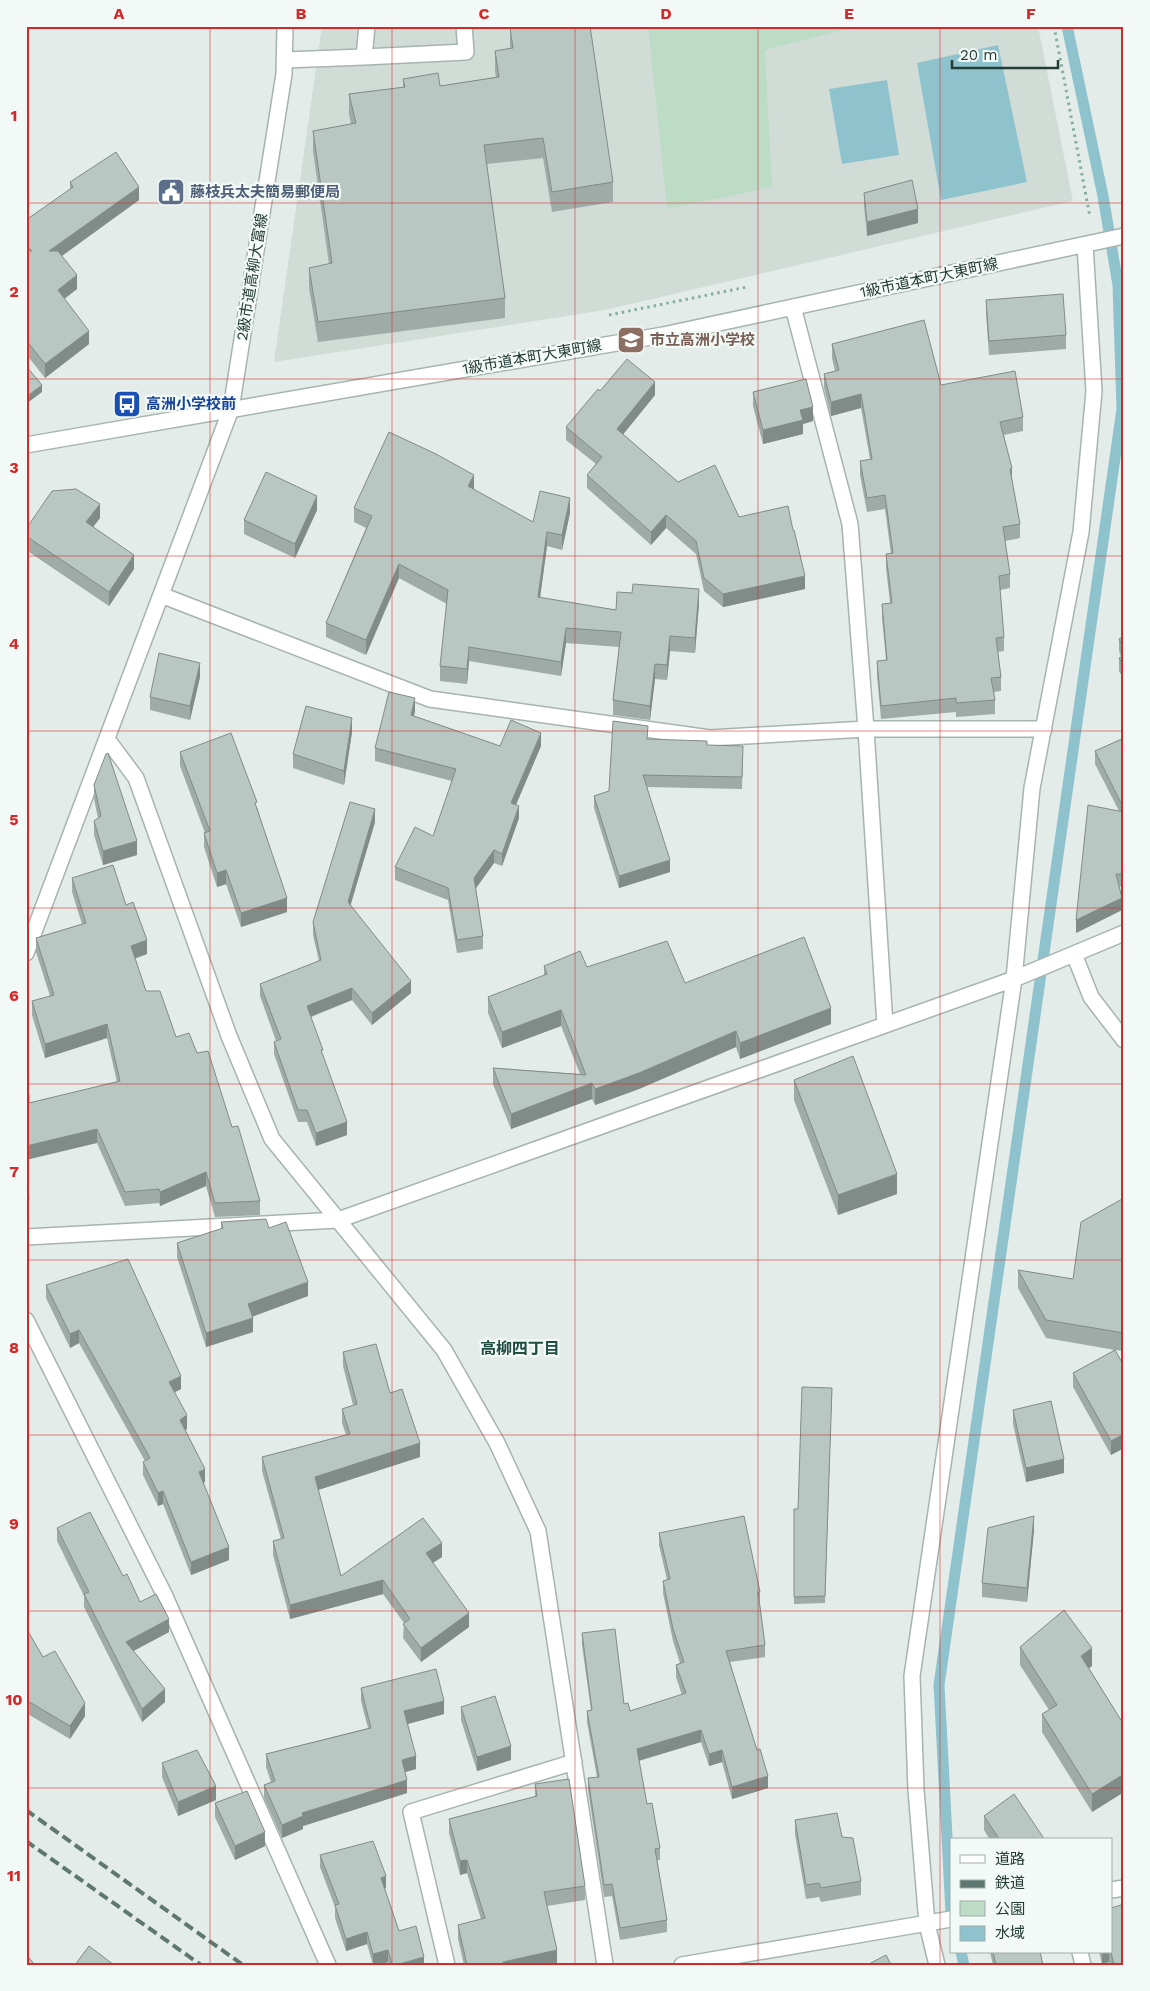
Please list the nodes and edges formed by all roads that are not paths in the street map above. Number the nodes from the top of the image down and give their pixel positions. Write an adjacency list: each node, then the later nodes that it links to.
1 (286, 26): 5 (street, 2級市道高柳大富線)
2 (367, 26): 4 (street)
3 (464, 26): 4 (street)
4 (364, 57): 5 (street)
5 (284, 60): 9 (street, 2級市道高柳大富線)
6 (1124, 236): 7 (street, 1級市道本町大東町線)
7 (1085, 245): 8 (street, 1級市道本町大東町線); 13 (street)
8 (793, 307): 9 (street, 1級市道本町大東町線); 12 (street)
9 (231, 409): 10 (street, 1級市道本町大東町線); 11 (street, 2級市道高柳大富線)
10 (26, 445)
11 (161, 595): 12 (street); 14 (street, 2級市道高柳大富線)
12 (866, 729): 13 (street); 19 (street)
13 (1044, 729): 18 (street)
14 (107, 740): 16 (street, 2級市道高柳大富線); 21 (street)
15 (1124, 933): 17 (street)
16 (26, 953)
17 (1074, 954): 18 (street); 20 (street)
18 (1014, 979): 19 (street); 26 (street)
19 (885, 1025): 21 (street)
20 (1124, 1040)
21 (338, 1220): 22 (street); 24 (street)
22 (26, 1237)
23 (26, 1320): 27 (street)
24 (574, 1762): 28 (street); 29 (street)
25 (950, 1919): 26 (street)
26 (927, 1924): 30 (street); 31 (street)
27 (328, 1965)
28 (447, 1965)
29 (605, 1965)
30 (682, 1965)
31 (937, 1965)

